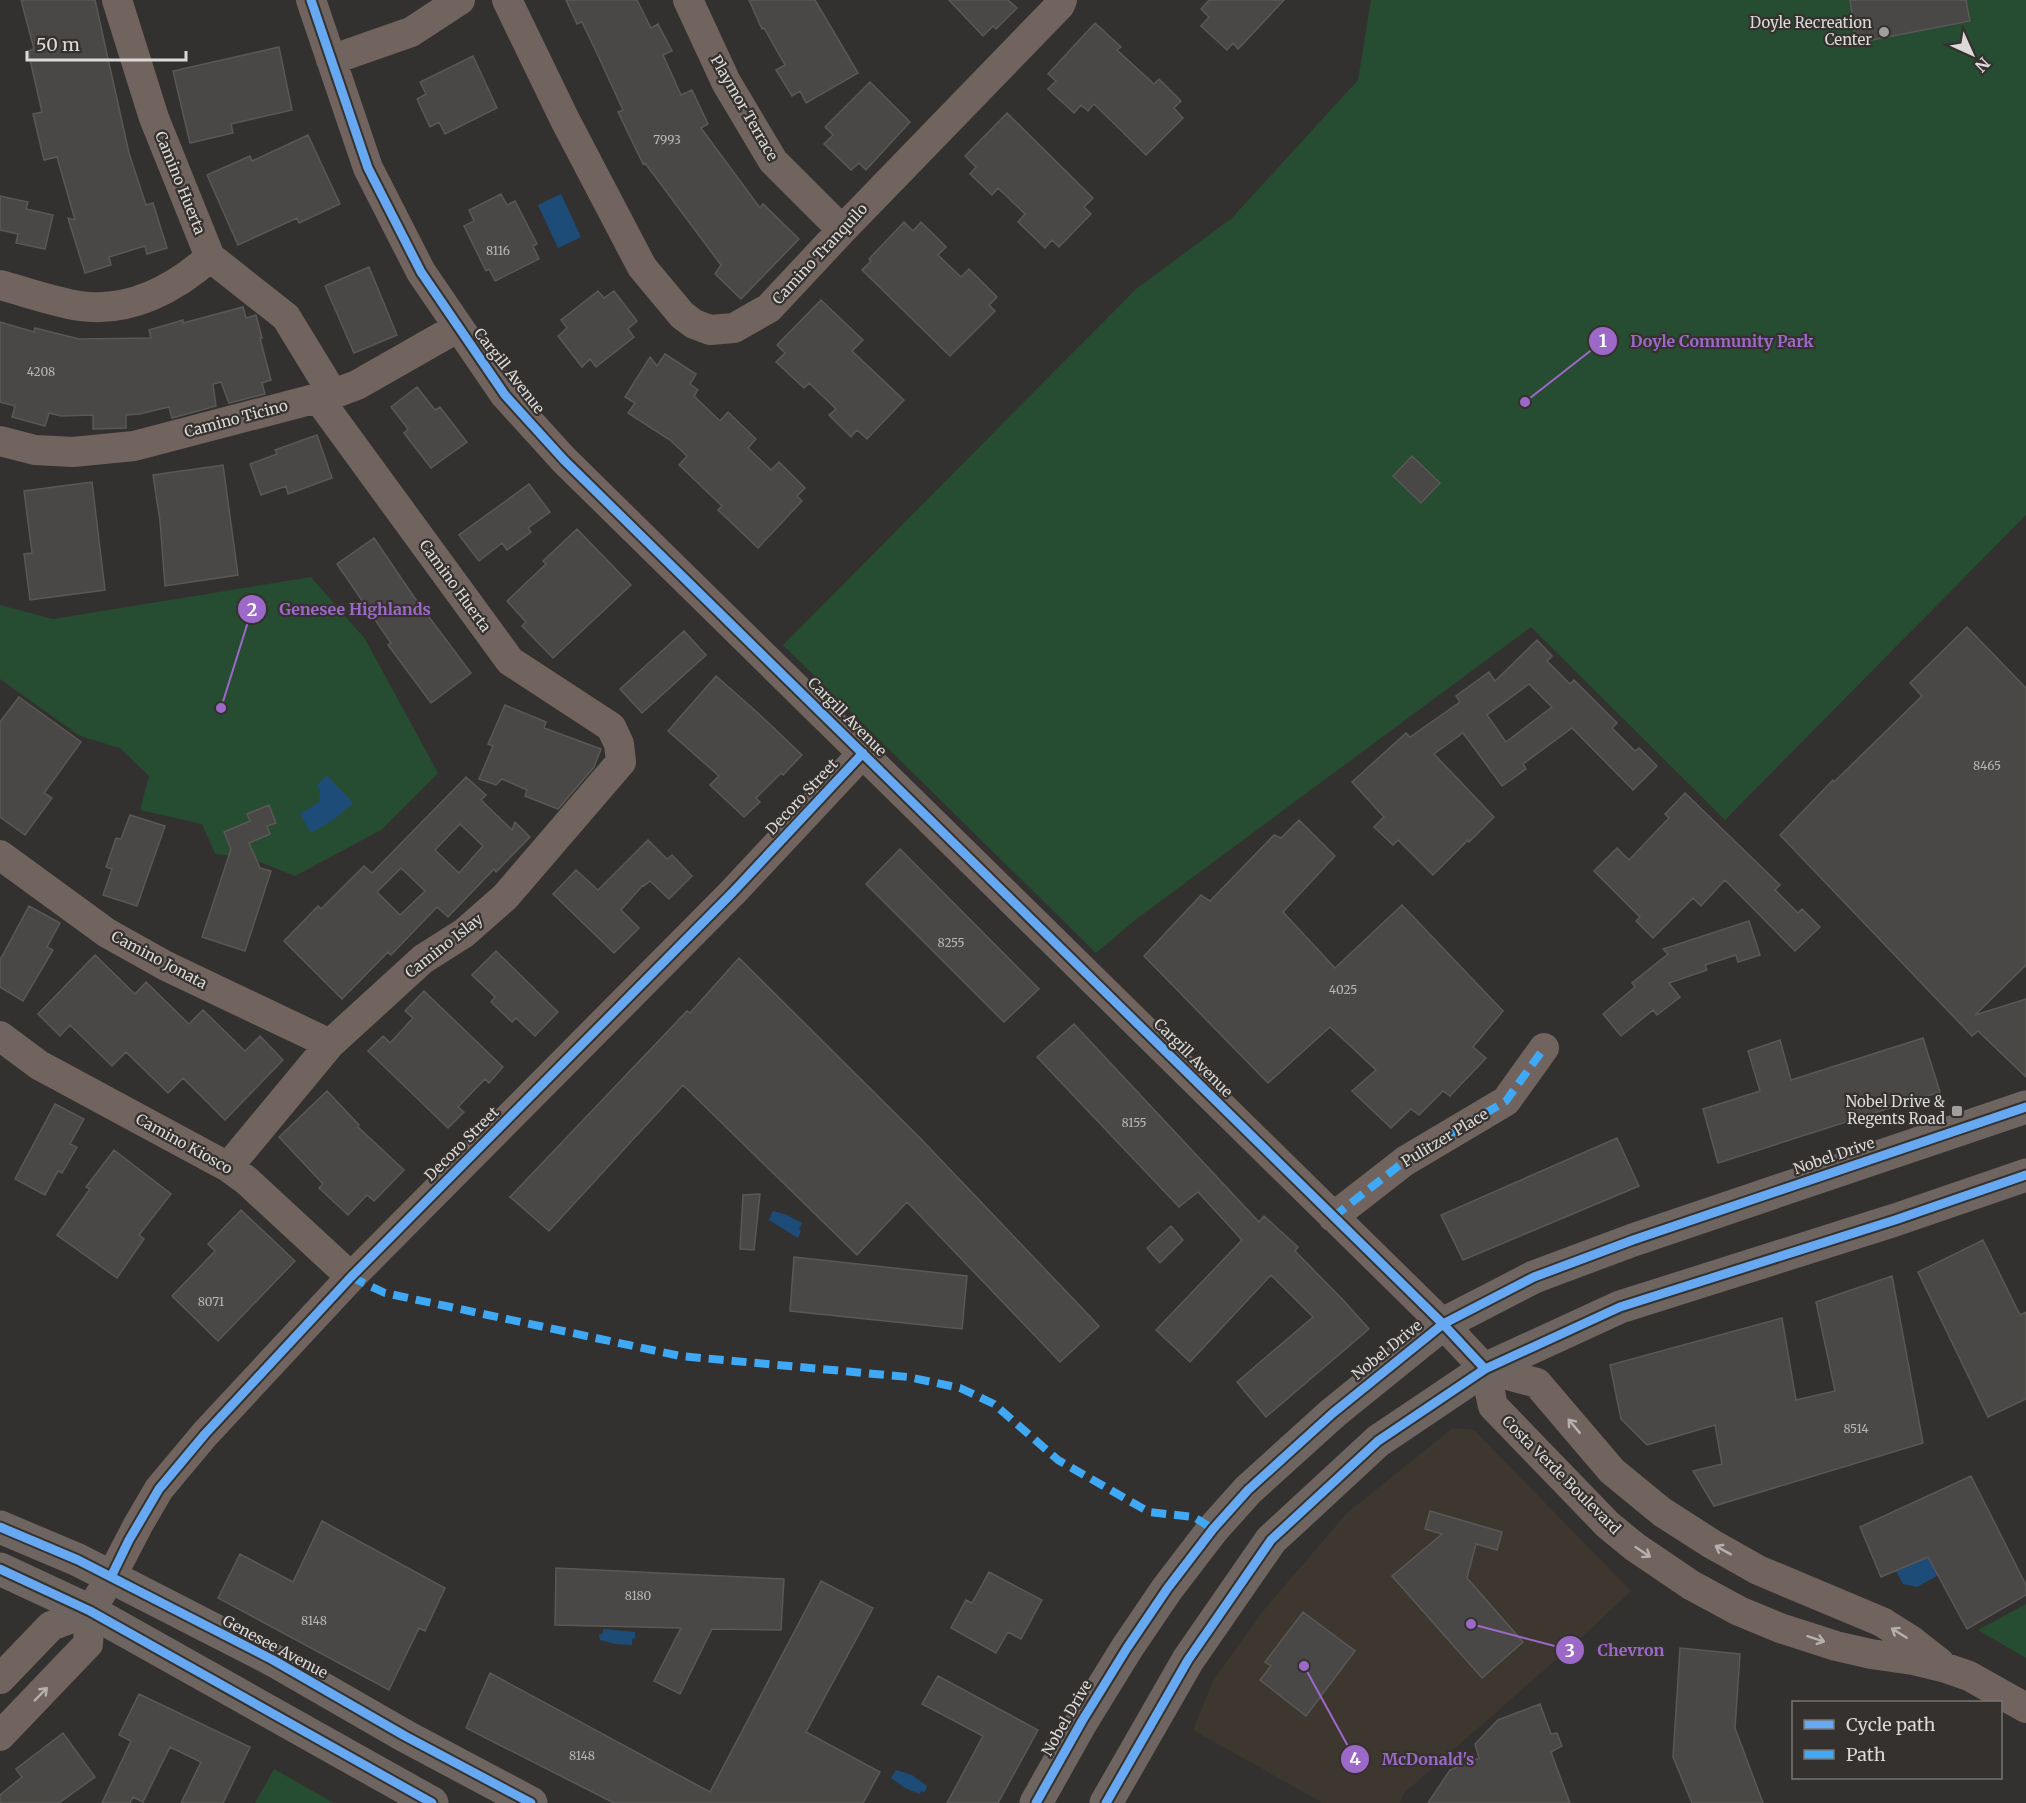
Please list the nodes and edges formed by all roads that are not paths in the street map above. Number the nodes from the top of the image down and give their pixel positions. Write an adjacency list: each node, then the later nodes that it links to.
1 (117, 0): 9 (street, Camino Huerta)
2 (311, 0): 7 (street, Cargill Avenue)
3 (460, 0): 7 (street)
4 (507, 0): 8 (street, Camino Tranquilo)
5 (688, 0): 8 (street, Playmor Terrace)
6 (1062, 0): 8 (street, Camino Tranquilo)
7 (331, 60): 11 (street, Cargill Avenue)
8 (842, 230)
9 (210, 258): 10 (street); 12 (street, Camino Huerta)
10 (0, 285)
11 (457, 328): 12 (street, Camino Ticino); 15 (street, Cargill Avenue)
12 (325, 396): 13 (street, Camino Ticino); 14 (street, Camino Huerta)
13 (0, 441)
14 (619, 744): 18 (street, Camino Islay)
15 (863, 753): 23 (street, Cargill Avenue); 24 (street, Decoro Street)
16 (0, 855): 18 (street, Camino Jonata)
17 (0, 1035): 21 (street, Camino Kiosco)
18 (330, 1044): 21 (street, Camino Islay)
19 (1544, 1048): 23 (street, Pulitzer Place)
20 (2026, 1107): 25 (main road, Nobel Drive)
21 (228, 1167): 24 (street, Camino Kiosco)
22 (2026, 1175): 26 (main road)
23 (1333, 1217): 25 (street, Cargill Avenue)
24 (351, 1277): 29 (street, Decoro Street)
25 (1443, 1324): 26 (street, Cargill Avenue); 37 (main road, Nobel Drive)
26 (1485, 1369): 31 (street, Costa Verde Boulevard, one-way to 26); 31 (street, Costa Verde Boulevard, one-way to 31); 38 (main road)
27 (0, 1527): 29 (main road, Genesee Avenue)
28 (0, 1569): 30 (main road)
29 (111, 1577): 30 (street, Decoro Street); 36 (main road, Genesee Avenue)
30 (90, 1611): 32 (street); 34 (street, Decoro Street, one-way to 30); 35 (main road)
31 (1946, 1668): 33 (street, Costa Verde Boulevard)
32 (0, 1679)
33 (2026, 1708)
34 (0, 1736)
35 (432, 1803)
36 (531, 1803)
37 (1036, 1803)
38 (1106, 1803)

